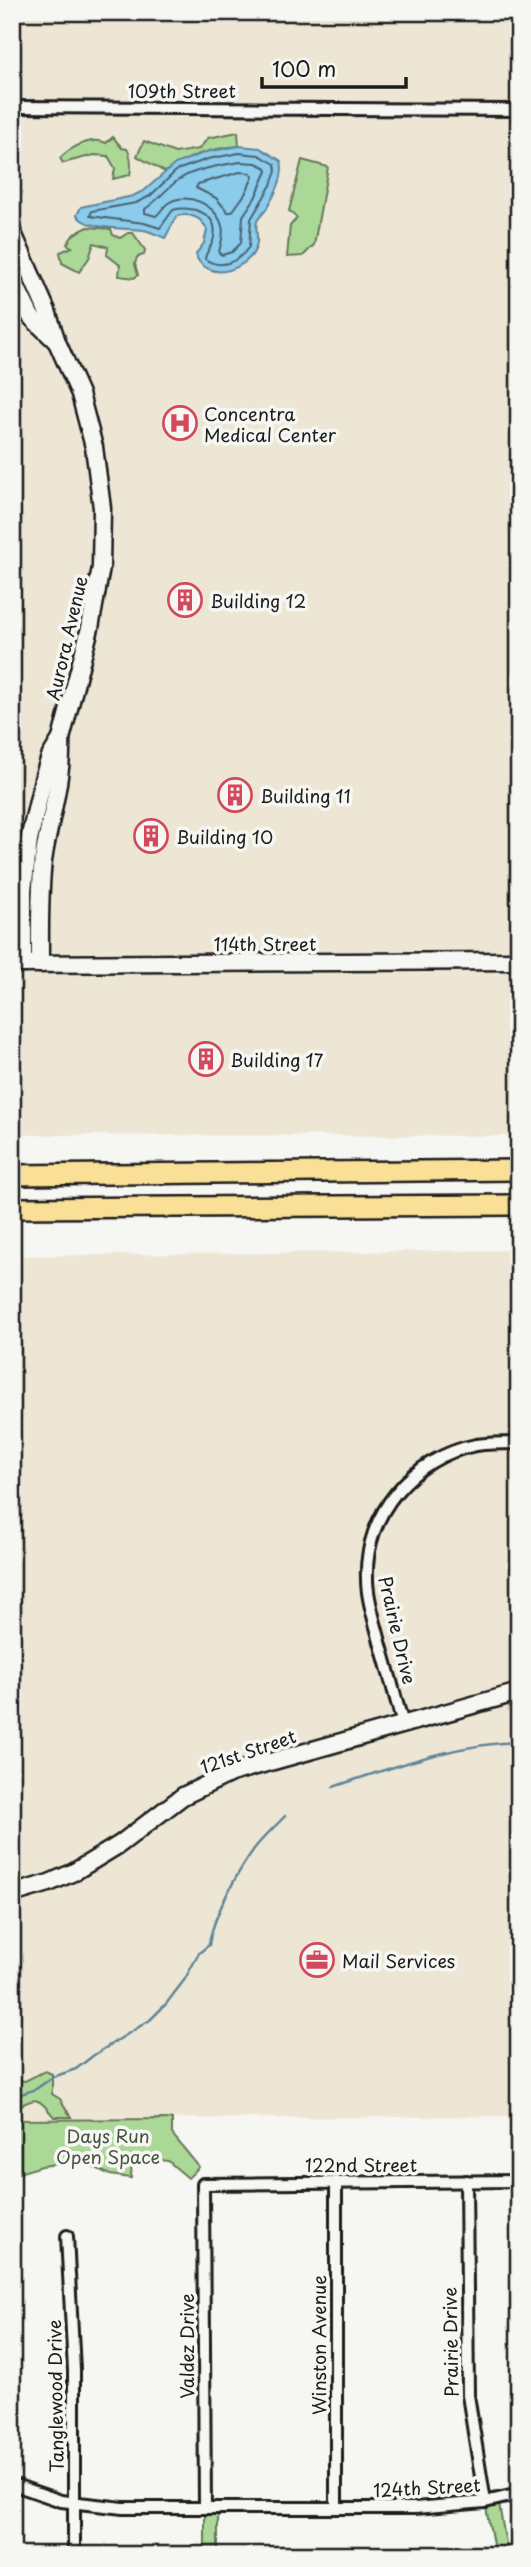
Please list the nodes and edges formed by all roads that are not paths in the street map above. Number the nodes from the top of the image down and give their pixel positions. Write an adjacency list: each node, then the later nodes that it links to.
1 (12, 107): 2 (street, 109th Street)
2 (519, 110)
3 (12, 231): 5 (street, Aurora Avenue)
4 (12, 278): 5 (street, Aurora Avenue)
5 (57, 342): 6 (street, Aurora Avenue)
6 (61, 739): 8 (street, Aurora Avenue); 9 (street, Aurora Avenue)
7 (519, 961): 9 (street, 114th Street)
8 (18, 964): 9 (street, 114th Street)
9 (40, 964)
10 (519, 1156): 12 (highway)
11 (519, 1170): 12 (highway)
12 (194, 1174): 13 (highway)
13 (12, 1175)
14 (519, 1205): 15 (highway)
15 (12, 1208)
16 (519, 1443): 18 (street, Prairie Drive)
17 (519, 1692): 18 (street, 121st Street)
18 (403, 1724): 19 (street, 121st Street)
19 (12, 1894)
20 (466, 2181): 21 (street, 122nd Street); 22 (street, 122nd Street); 27 (street, Prairie Drive)
21 (519, 2181)
22 (336, 2182): 23 (street, 122nd Street); 30 (street, Winston Avenue)
23 (202, 2183): 29 (street, Valdez Drive)
24 (67, 2236): 28 (street, Tanglewood Drive)
25 (12, 2484): 28 (street)
26 (519, 2494): 27 (street, 124th Street)
27 (485, 2502): 30 (street, 124th Street)
28 (74, 2504): 29 (street, 124th Street); 31 (street, Tanglewood Drive)
29 (205, 2508): 30 (street, 124th Street)
30 (336, 2508)
31 (74, 2555)

